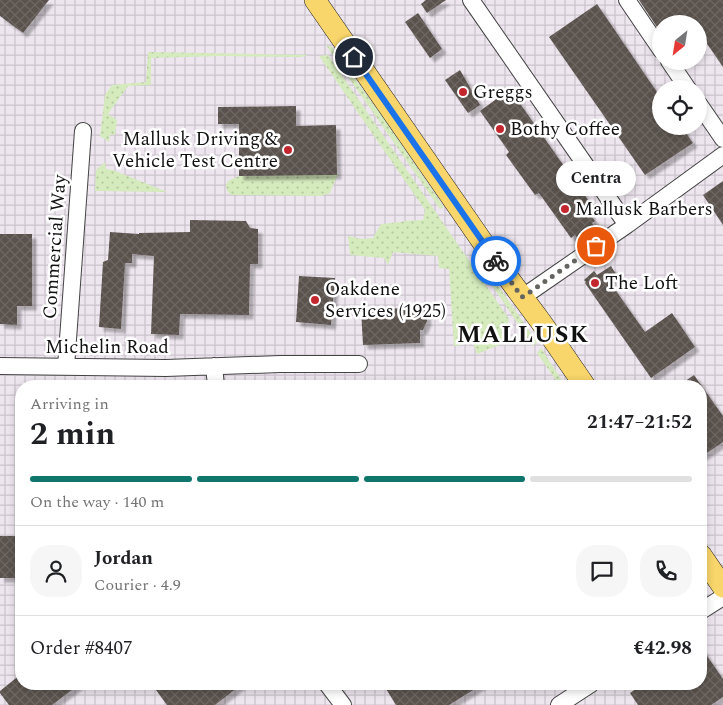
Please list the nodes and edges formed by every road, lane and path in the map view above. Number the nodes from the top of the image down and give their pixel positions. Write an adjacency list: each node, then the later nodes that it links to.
1 (315, 0): 10 (main road)
2 (471, 0): 9 (street)
3 (627, 0): 4 (street)
4 (652, 37)
5 (707, 116): 7 (street)
6 (83, 131): 14 (street, Commercial Way)
7 (723, 139)
8 (723, 155): 9 (street)
9 (627, 225): 10 (street)
10 (522, 297): 16 (main road)
11 (359, 364): 13 (street, Michelin Road)
12 (0, 366): 14 (street, Michelin Road)
13 (214, 366): 14 (street, Michelin Road); 15 (street)
14 (66, 367)
15 (215, 380)
16 (582, 380)
17 (707, 564): 18 (main road)
18 (723, 587)
19 (723, 597): 20 (street)
20 (707, 607)
21 (332, 690): 23 (street)
22 (582, 690): 24 (street)
23 (343, 705)
24 (558, 705)

